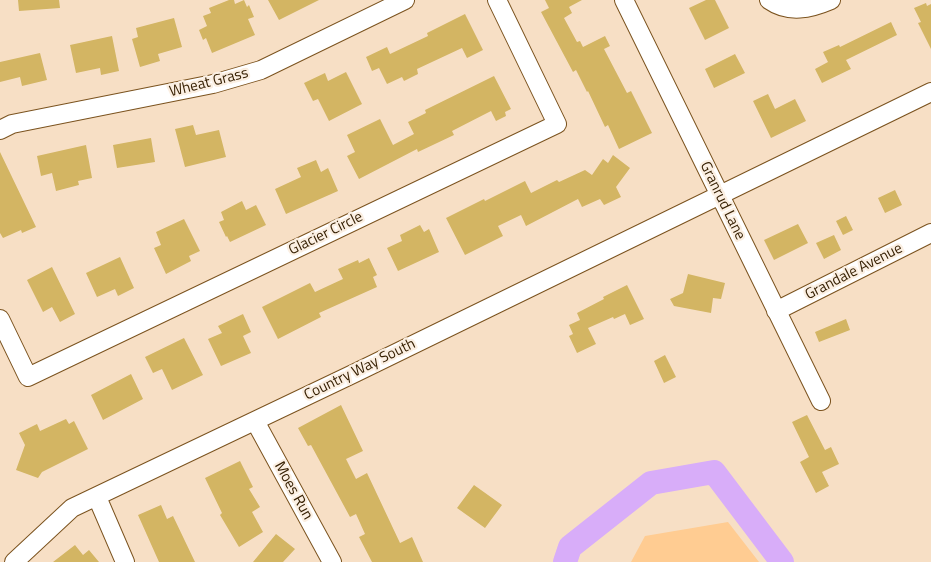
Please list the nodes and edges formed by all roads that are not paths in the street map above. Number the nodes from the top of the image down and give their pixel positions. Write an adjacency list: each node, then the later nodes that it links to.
1 (405, 0): 7 (street, Wheat Grass)
2 (497, 0): 11 (street, Glacier Circle)
3 (624, 0): 8 (street, Granrud Lane)
4 (769, 0): 5 (street)
5 (831, 0)
6 (931, 92): 8 (street, Country Way South)
7 (0, 130)
8 (719, 196): 10 (street, Granrud Lane); 13 (street, Country Way South)
9 (931, 233): 10 (street, Grandale Avenue)
10 (776, 311): 12 (street, Granrud Lane)
11 (0, 319)
12 (821, 401)
13 (255, 421): 14 (street, Country Way South); 17 (street, Moes Run)
14 (97, 497): 15 (street, Country Way South); 16 (street)
15 (14, 562)
16 (124, 562)
17 (332, 562)

